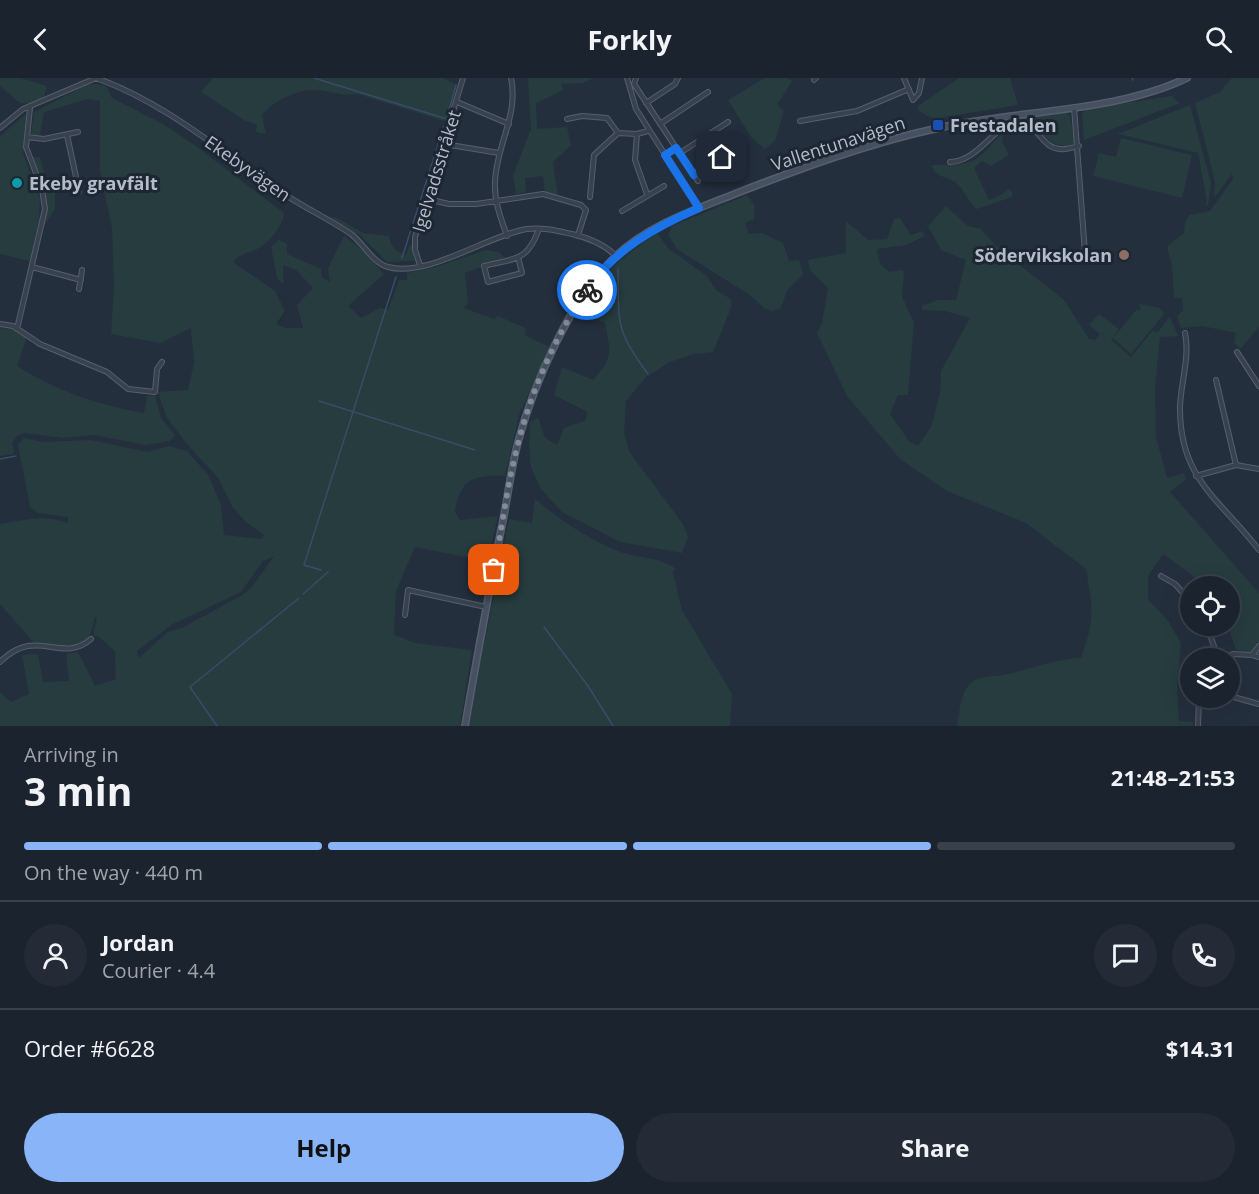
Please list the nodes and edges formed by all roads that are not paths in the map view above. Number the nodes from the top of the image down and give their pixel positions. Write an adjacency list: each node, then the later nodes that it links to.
1 (464, 78): 12 (street, Igelvadsstråket)
2 (511, 78): 19 (street)
3 (627, 78): 22 (street)
4 (636, 78): 13 (street)
5 (678, 78): 13 (street)
6 (904, 78): 10 (street)
7 (922, 78): 10 (street)
8 (1187, 78): 14 (main road, Vallentunavägen)
9 (109, 80): 15 (street, Ekebyvägen); 52 (street, Ekebyvägen)
10 (909, 90): 17 (street)
11 (708, 92): 20 (street)
12 (456, 102): 19 (street); 28 (street, Igelvadsstråket)
13 (646, 103): 20 (street)
14 (1074, 106): 29 (street); 44 (main road, Vallentunavägen)
15 (30, 108): 21 (street, Ekebyvägen); 27 (street)
16 (567, 119): 24 (street)
17 (800, 121)
18 (728, 122): 33 (street)
19 (508, 124): 32 (street)
20 (660, 124): 30 (street)
21 (0, 128)
22 (649, 130): 25 (street); 34 (street)
23 (78, 132): 26 (street)
24 (618, 133): 25 (street); 41 (street)
25 (637, 134): 40 (street)
26 (67, 135): 27 (street); 39 (street)
27 (27, 137): 53 (street)
28 (444, 144): 32 (street); 42 (street, Igelvadsstråket)
29 (1078, 146): 35 (street); 51 (street)
30 (676, 148): 33 (street); 34 (street)
31 (741, 149): 36 (street)
32 (499, 153): 43 (street)
33 (680, 153): 36 (street)
34 (665, 155): 44 (street)
35 (950, 162)
36 (694, 175): 37 (street)
37 (698, 181)
38 (664, 186): 40 (street)
39 (79, 191)
40 (646, 194): 45 (street)
41 (590, 197)
42 (426, 199): 43 (street); 52 (street, Igelvadsstråket)
43 (496, 202): 47 (street); 48 (street)
44 (699, 208): 49 (main road, Vallentunavägen)
45 (622, 211)
46 (539, 229): 47 (street, Ekebyvägen); 48 (street, Ekebyvägen); 50 (street)
47 (578, 235): 49 (street, Ekebyvägen)
48 (507, 236): 52 (street, Ekebyvägen)
49 (616, 256): 70 (main road, Vallentunavägen)
50 (518, 257): 50 (street)
51 (1092, 261)
52 (420, 265)
53 (32, 267): 55 (street); 58 (street)
54 (82, 270): 55 (street)
55 (81, 280): 56 (street)
56 (79, 289)
57 (0, 324): 58 (street)
58 (17, 328): 61 (street)
59 (1185, 333): 66 (street)
60 (1237, 352): 63 (street)
61 (162, 362)
62 (1216, 380): 64 (street)
63 (1259, 386)
64 (1236, 465): 65 (street); 66 (street)
65 (1259, 469)
66 (1196, 476): 67 (street)
67 (1259, 550)
68 (1161, 576): 69 (street)
69 (1180, 590)
70 (486, 606): 71 (street); 81 (main road, Vallentunavägen)
71 (405, 615)
72 (91, 639): 77 (street)
73 (1259, 646): 75 (street)
74 (1240, 654): 75 (street)
75 (1252, 655): 76 (street)
76 (1259, 657)
77 (0, 662)
78 (1240, 699): 79 (street)
79 (1259, 705)
80 (1199, 708): 82 (street)
81 (465, 726)
82 (1198, 726)

